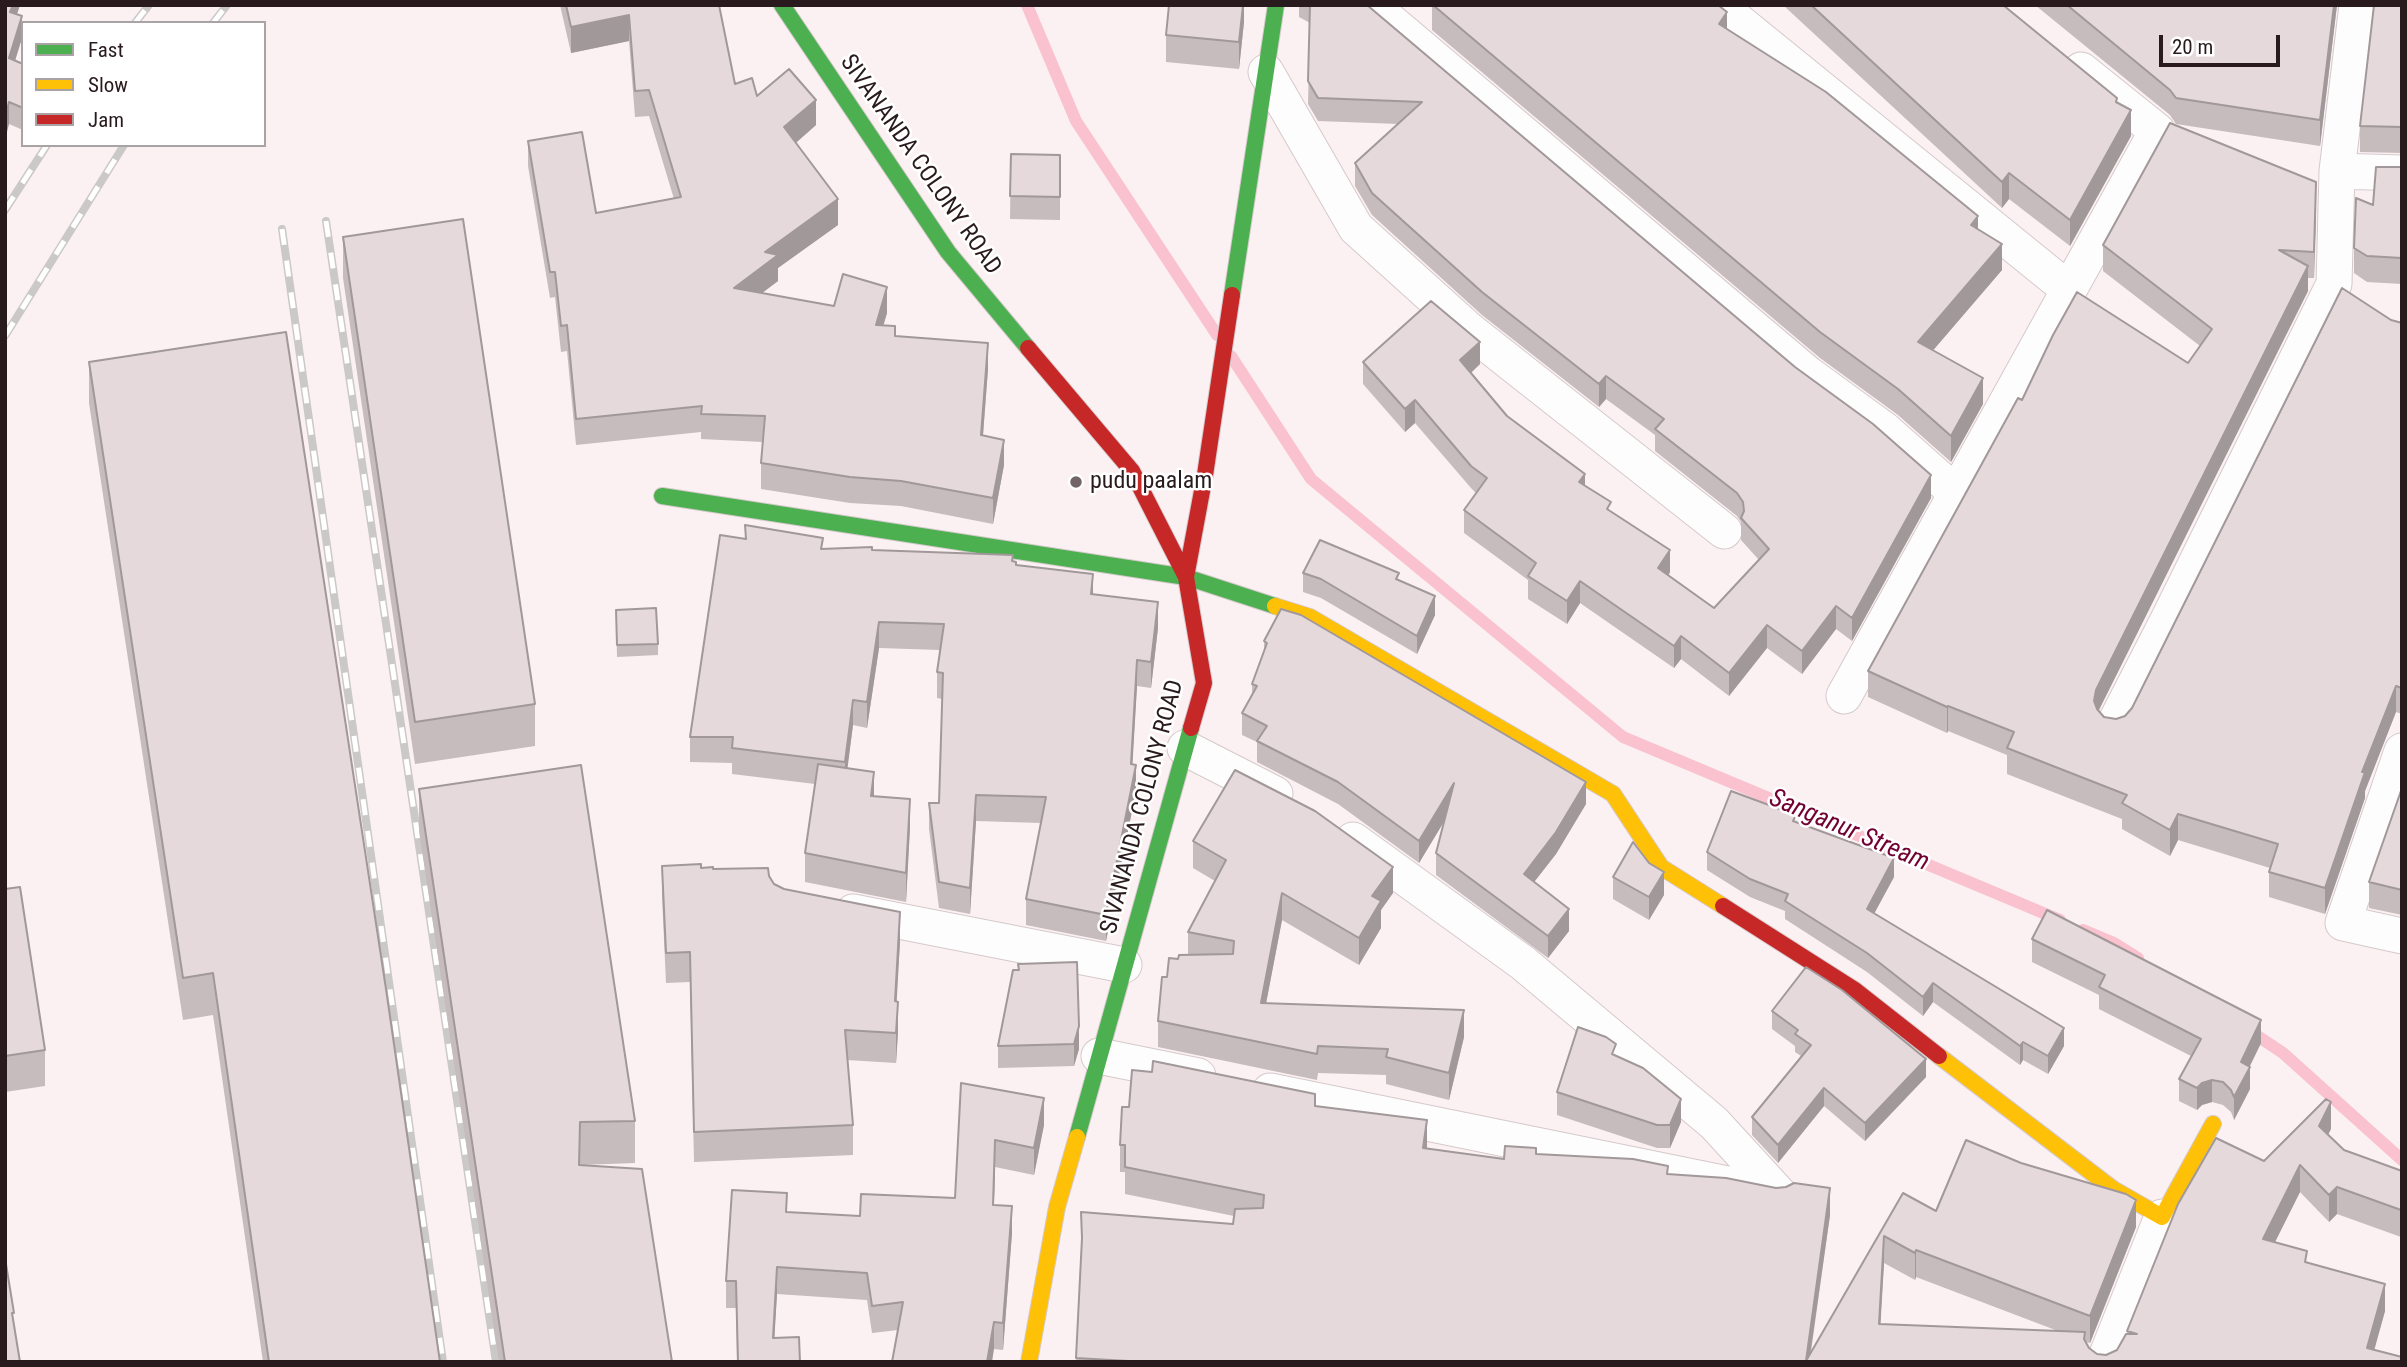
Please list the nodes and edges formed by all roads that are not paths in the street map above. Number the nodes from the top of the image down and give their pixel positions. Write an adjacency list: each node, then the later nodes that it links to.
1 (782, 5): 14 (street, SIVANANDA COLONY ROAD)
2 (1276, 5): 7 (street)
3 (1371, 5): 11 (street)
4 (1718, 5): 10 (street)
5 (2357, 5): 8 (street)
6 (2055, 48): 10 (street)
7 (1266, 72): 13 (street); 14 (street)
8 (2337, 171): 9 (street); 16 (street)
9 (2402, 173)
10 (2068, 289): 11 (street)
11 (1956, 493): 15 (street)
12 (662, 496): 14 (street)
13 (1724, 531)
14 (1186, 577): 17 (street, SIVANANDA COLONY ROAD); 24 (street)
15 (1844, 696)
16 (2114, 725)
17 (1185, 748): 21 (street, SIVANANDA COLONY ROAD); 22 (street)
18 (2402, 751): 20 (street)
19 (828, 907): 21 (street)
20 (2402, 936)
21 (1124, 965): 22 (street, SIVANANDA COLONY ROAD)
22 (1099, 1056): 25 (street, SIVANANDA COLONY ROAD)
23 (2213, 1124): 24 (street)
24 (2162, 1217): 26 (street)
25 (1029, 1362)
26 (2104, 1362)

